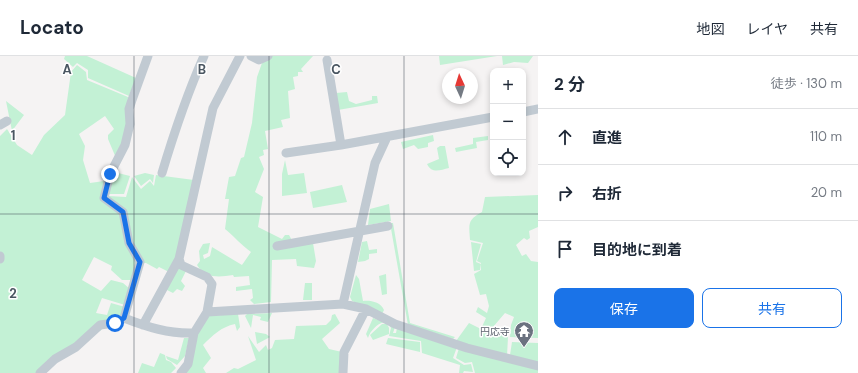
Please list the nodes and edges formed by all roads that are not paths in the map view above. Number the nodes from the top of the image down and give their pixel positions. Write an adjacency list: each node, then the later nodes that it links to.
1 (148, 56): 23 (street)
2 (204, 56): 13 (street)
3 (240, 56): 19 (street)
4 (251, 56): 5 (street)
5 (268, 56)
6 (327, 60): 11 (street)
7 (538, 109): 8 (street)
8 (526, 111)
9 (490, 118): 10 (street)
10 (387, 137): 11 (street); 15 (street)
11 (341, 145): 12 (street)
12 (286, 153)
13 (162, 173)
14 (388, 226): 15 (street)
15 (359, 231): 16 (street); 20 (street)
16 (277, 246)
17 (0, 256): 18 (street)
18 (0, 259)
19 (179, 259): 22 (street); 24 (street)
20 (343, 304): 21 (street); 22 (street)
21 (366, 309): 26 (street); 29 (street)
22 (207, 312): 25 (street)
23 (124, 318): 24 (street); 27 (street)
24 (142, 325): 25 (street)
25 (194, 333): 28 (street)
26 (538, 366)
27 (40, 373)
28 (181, 373)
29 (343, 373)

